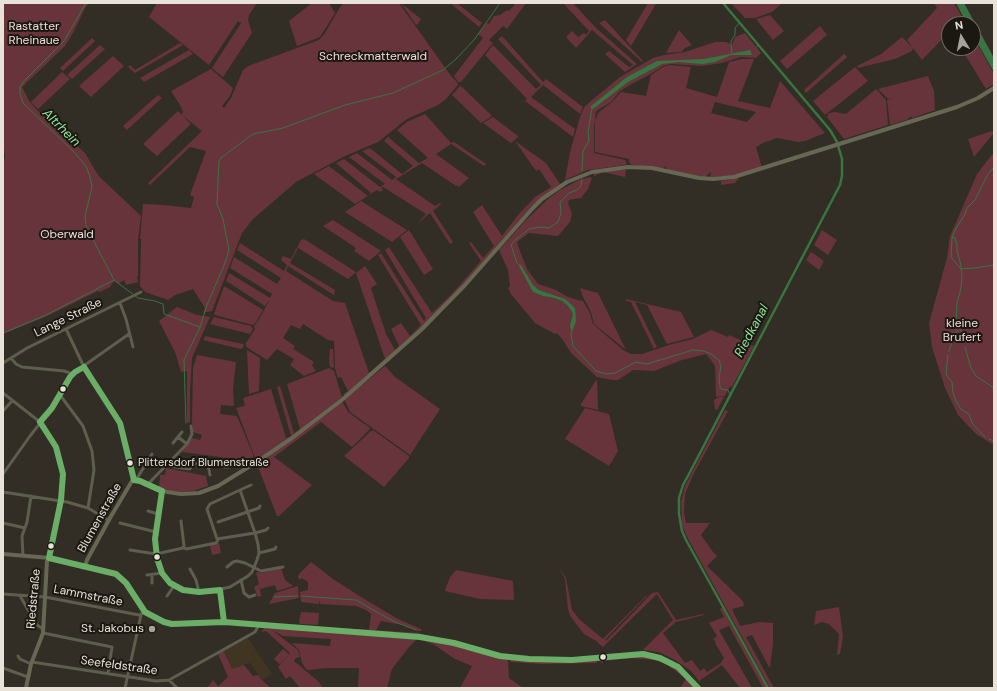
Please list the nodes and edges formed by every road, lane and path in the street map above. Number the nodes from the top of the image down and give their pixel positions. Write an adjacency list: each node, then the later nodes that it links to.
1 (994, 88): 31 (main road)
2 (141, 292): 3 (street, Lange Straße)
3 (120, 303): 4 (street, Lange Straße); 5 (street)
4 (66, 329): 7 (street, Lange Straße); 9 (street, Blumenstraße)
5 (129, 334): 6 (street); 9 (street)
6 (133, 347)
7 (11, 358): 8 (street, Lange Straße); 10 (street)
8 (3, 363)
9 (84, 366): 10 (street); 27 (street, Blumenstraße)
10 (73, 374): 12 (street)
11 (3, 393): 13 (street)
12 (60, 395): 15 (street); 36 (street)
13 (12, 401): 14 (street); 15 (street)
14 (3, 412)
15 (40, 422): 25 (street); 34 (street)
16 (191, 426): 20 (street)
17 (182, 432): 18 (street)
18 (178, 437): 19 (street); 20 (street)
19 (173, 443)
20 (188, 444): 22 (street)
21 (152, 454): 27 (street)
22 (168, 464): 23 (street); 28 (street)
23 (208, 464): 24 (street); 26 (street)
24 (235, 465)
25 (3, 474)
26 (210, 475)
27 (135, 480): 28 (main road); 40 (main road, Blumenstraße)
28 (148, 484): 31 (main road)
29 (251, 485): 30 (street)
30 (240, 490): 38 (street); 49 (street)
31 (162, 491): 39 (street)
32 (3, 492): 33 (street)
33 (31, 496): 34 (street); 45 (street)
34 (61, 500): 36 (street); 57 (street)
35 (260, 506): 38 (street)
36 (88, 508): 40 (street)
37 (148, 511): 39 (street)
38 (248, 512): 42 (street); 48 (street)
39 (158, 514): 47 (street)
40 (108, 520): 58 (main road, Blumenstraße)
41 (181, 521): 50 (street)
42 (218, 522)
43 (3, 523): 45 (street)
44 (120, 523): 47 (street)
45 (25, 528): 56 (street)
46 (268, 528): 48 (street)
47 (156, 532): 55 (street)
48 (255, 533): 49 (street); 53 (street)
49 (218, 540): 50 (street)
50 (183, 547): 55 (street)
51 (276, 547): 53 (street)
52 (130, 550): 55 (street)
53 (259, 553): 61 (street)
54 (3, 554): 56 (main road)
55 (156, 554): 63 (street)
56 (23, 556): 57 (main road)
57 (49, 558): 58 (main road); 75 (main road, Riedstraße)
58 (85, 566): 76 (main road)
59 (228, 567): 61 (street)
60 (283, 567): 61 (street)
61 (254, 568): 66 (street)
62 (190, 569): 70 (street)
63 (162, 573): 65 (street); 68 (street)
64 (147, 575): 65 (street)
65 (152, 575): 67 (street)
66 (241, 580): 69 (street); 74 (street)
67 (152, 583)
68 (174, 586): 70 (street); 73 (street)
69 (220, 590): 70 (street); 77 (street)
70 (199, 592)
71 (3, 594): 72 (street, Lammstraße)
72 (20, 596): 75 (street, Lammstraße); 79 (street)
73 (167, 596)
74 (255, 596)
75 (45, 597): 76 (street, Lammstraße); 79 (main road, Riedstraße)
76 (144, 613): 77 (main road); 85 (street)
77 (224, 622): 78 (main road)
78 (259, 625): 86 (street, Seefeldstraße); 90 (main road)
79 (43, 631): 81 (main road, Riedstraße); 83 (street)
80 (18, 656): 81 (street)
81 (31, 663): 83 (street, Seefeldstraße); 84 (main road, Riedstraße)
82 (3, 668): 84 (street)
83 (108, 673): 85 (street, Seefeldstraße)
84 (28, 677): 87 (main road, Riedstraße)
85 (127, 677): 86 (street, Seefeldstraße); 88 (street)
86 (169, 680): 89 (street)
87 (26, 688)
88 (125, 688)
89 (177, 688)
90 (698, 688)

